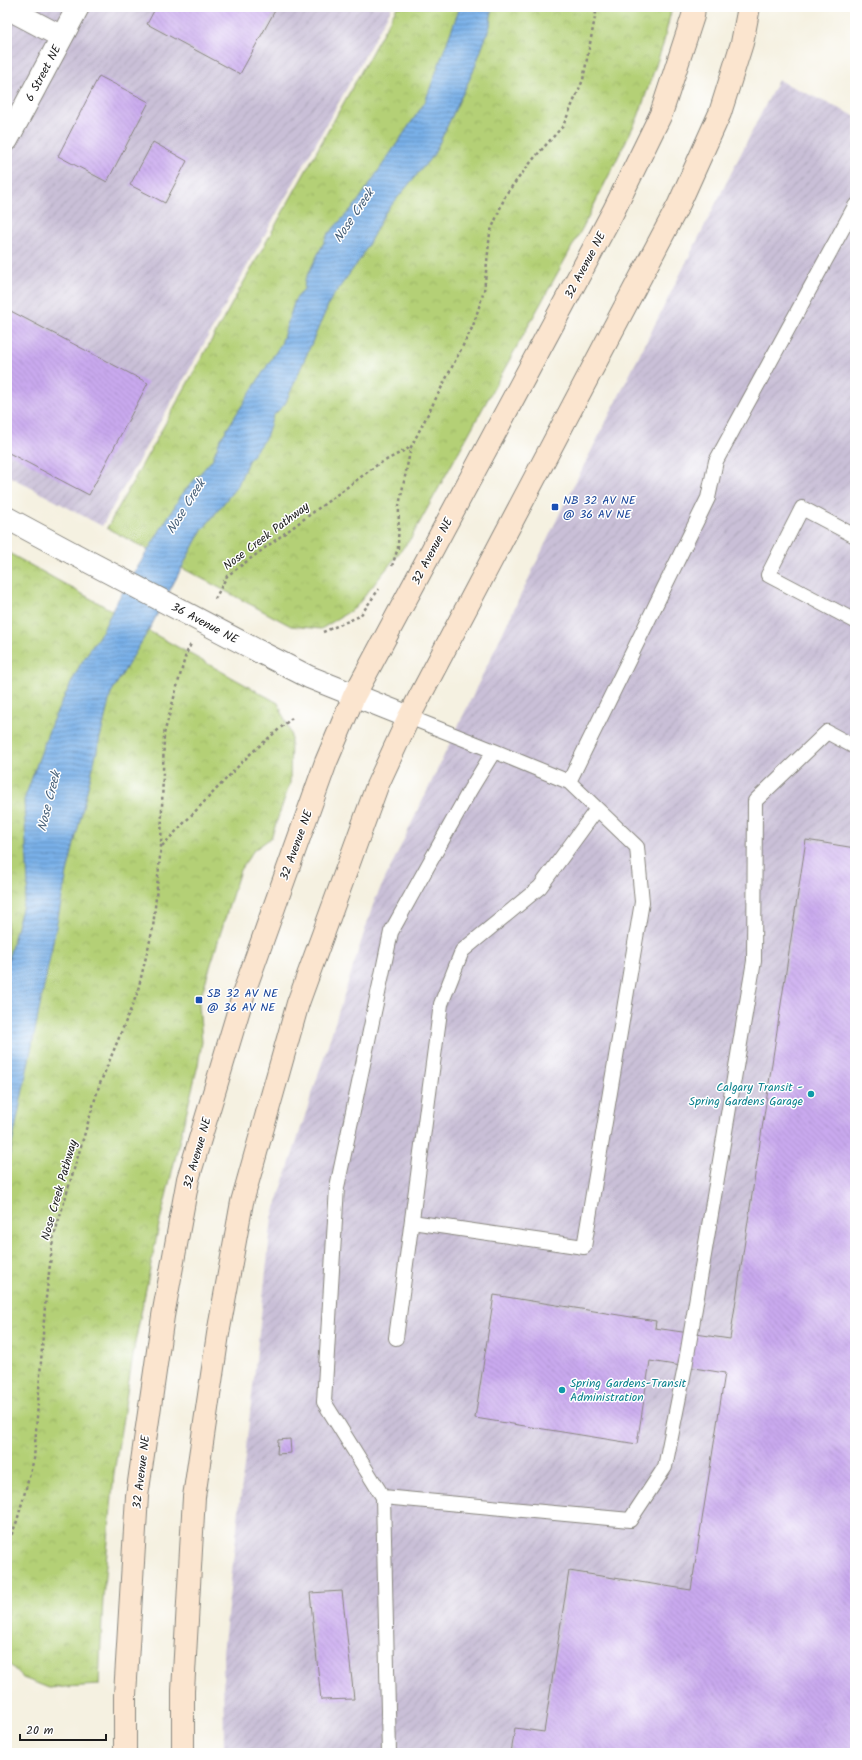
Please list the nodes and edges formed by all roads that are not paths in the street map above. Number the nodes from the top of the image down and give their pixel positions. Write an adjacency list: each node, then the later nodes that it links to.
1 (78, 7): 5 (street, 6 Street NE)
2 (694, 7): 11 (main road, 32 Avenue NE)
3 (749, 7): 12 (main road)
4 (7, 8): 5 (street)
5 (62, 37): 6 (street, 6 Street NE)
6 (7, 140)
7 (855, 206): 15 (lane)
8 (7, 518): 11 (street, 36 Avenue NE, bridge)
9 (855, 536): 10 (lane)
10 (855, 621)
11 (354, 696): 12 (street, 36 Avenue NE); 20 (main road, 32 Avenue NE)
12 (409, 717): 14 (lane); 21 (main road)
13 (855, 747): 19 (lane)
14 (494, 751): 15 (lane); 19 (lane)
15 (569, 782): 16 (lane)
16 (597, 809): 17 (lane); 17 (lane)
17 (412, 1222): 18 (lane)
18 (396, 1338)
19 (383, 1497): 22 (lane)
20 (125, 1753)
21 (183, 1753)
22 (389, 1753)

